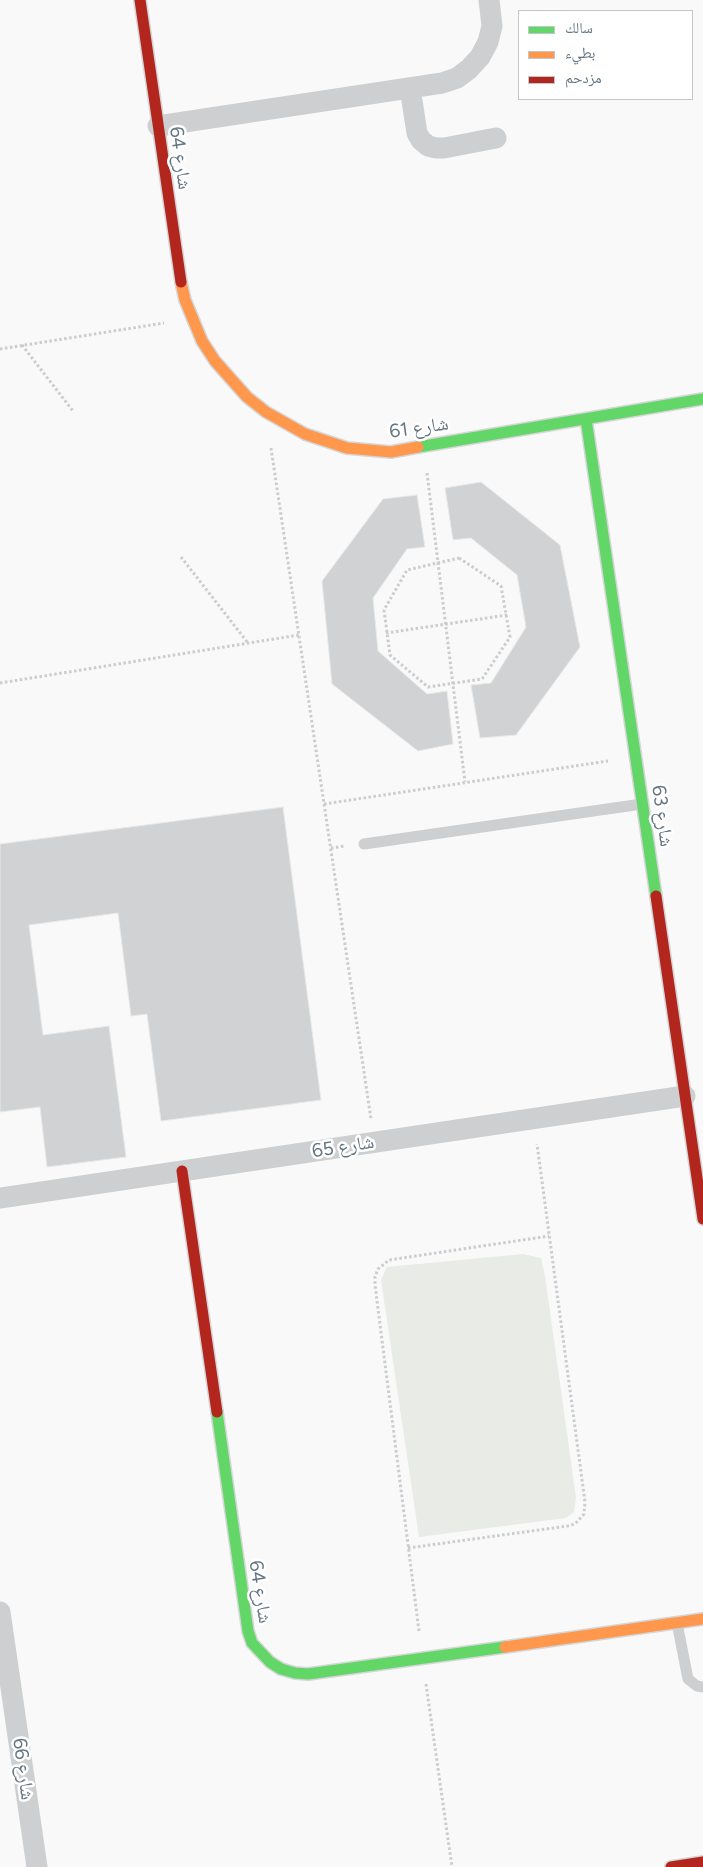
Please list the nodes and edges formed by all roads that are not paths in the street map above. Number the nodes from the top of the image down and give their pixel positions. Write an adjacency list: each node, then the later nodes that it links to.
1 (140, 0): 4 (street, شارع 64)
2 (489, 0): 3 (street)
3 (410, 88): 4 (street); 5 (street)
4 (158, 126): 6 (street, شارع 64)
5 (496, 138)
6 (192, 319): 8 (street, شارع 61)
7 (703, 399): 8 (street, شارع 61)
8 (586, 419): 9 (street, شارع 63)
9 (643, 804): 10 (lane); 11 (street, شارع 63)
10 (364, 844)
11 (685, 1096): 12 (street, شارع 65); 14 (street, شارع 63)
12 (182, 1171): 13 (street, شارع 65); 17 (street, شارع 64)
13 (0, 1198)
14 (703, 1219)
15 (0, 1612): 18 (street, شارع 66)
16 (703, 1619): 17 (street)
17 (677, 1623): 19 (lane)
18 (2, 1646): 21 (street, شارع 66)
19 (703, 1687)
20 (703, 1862): 22 (street)
21 (36, 1867)
22 (671, 1867)

